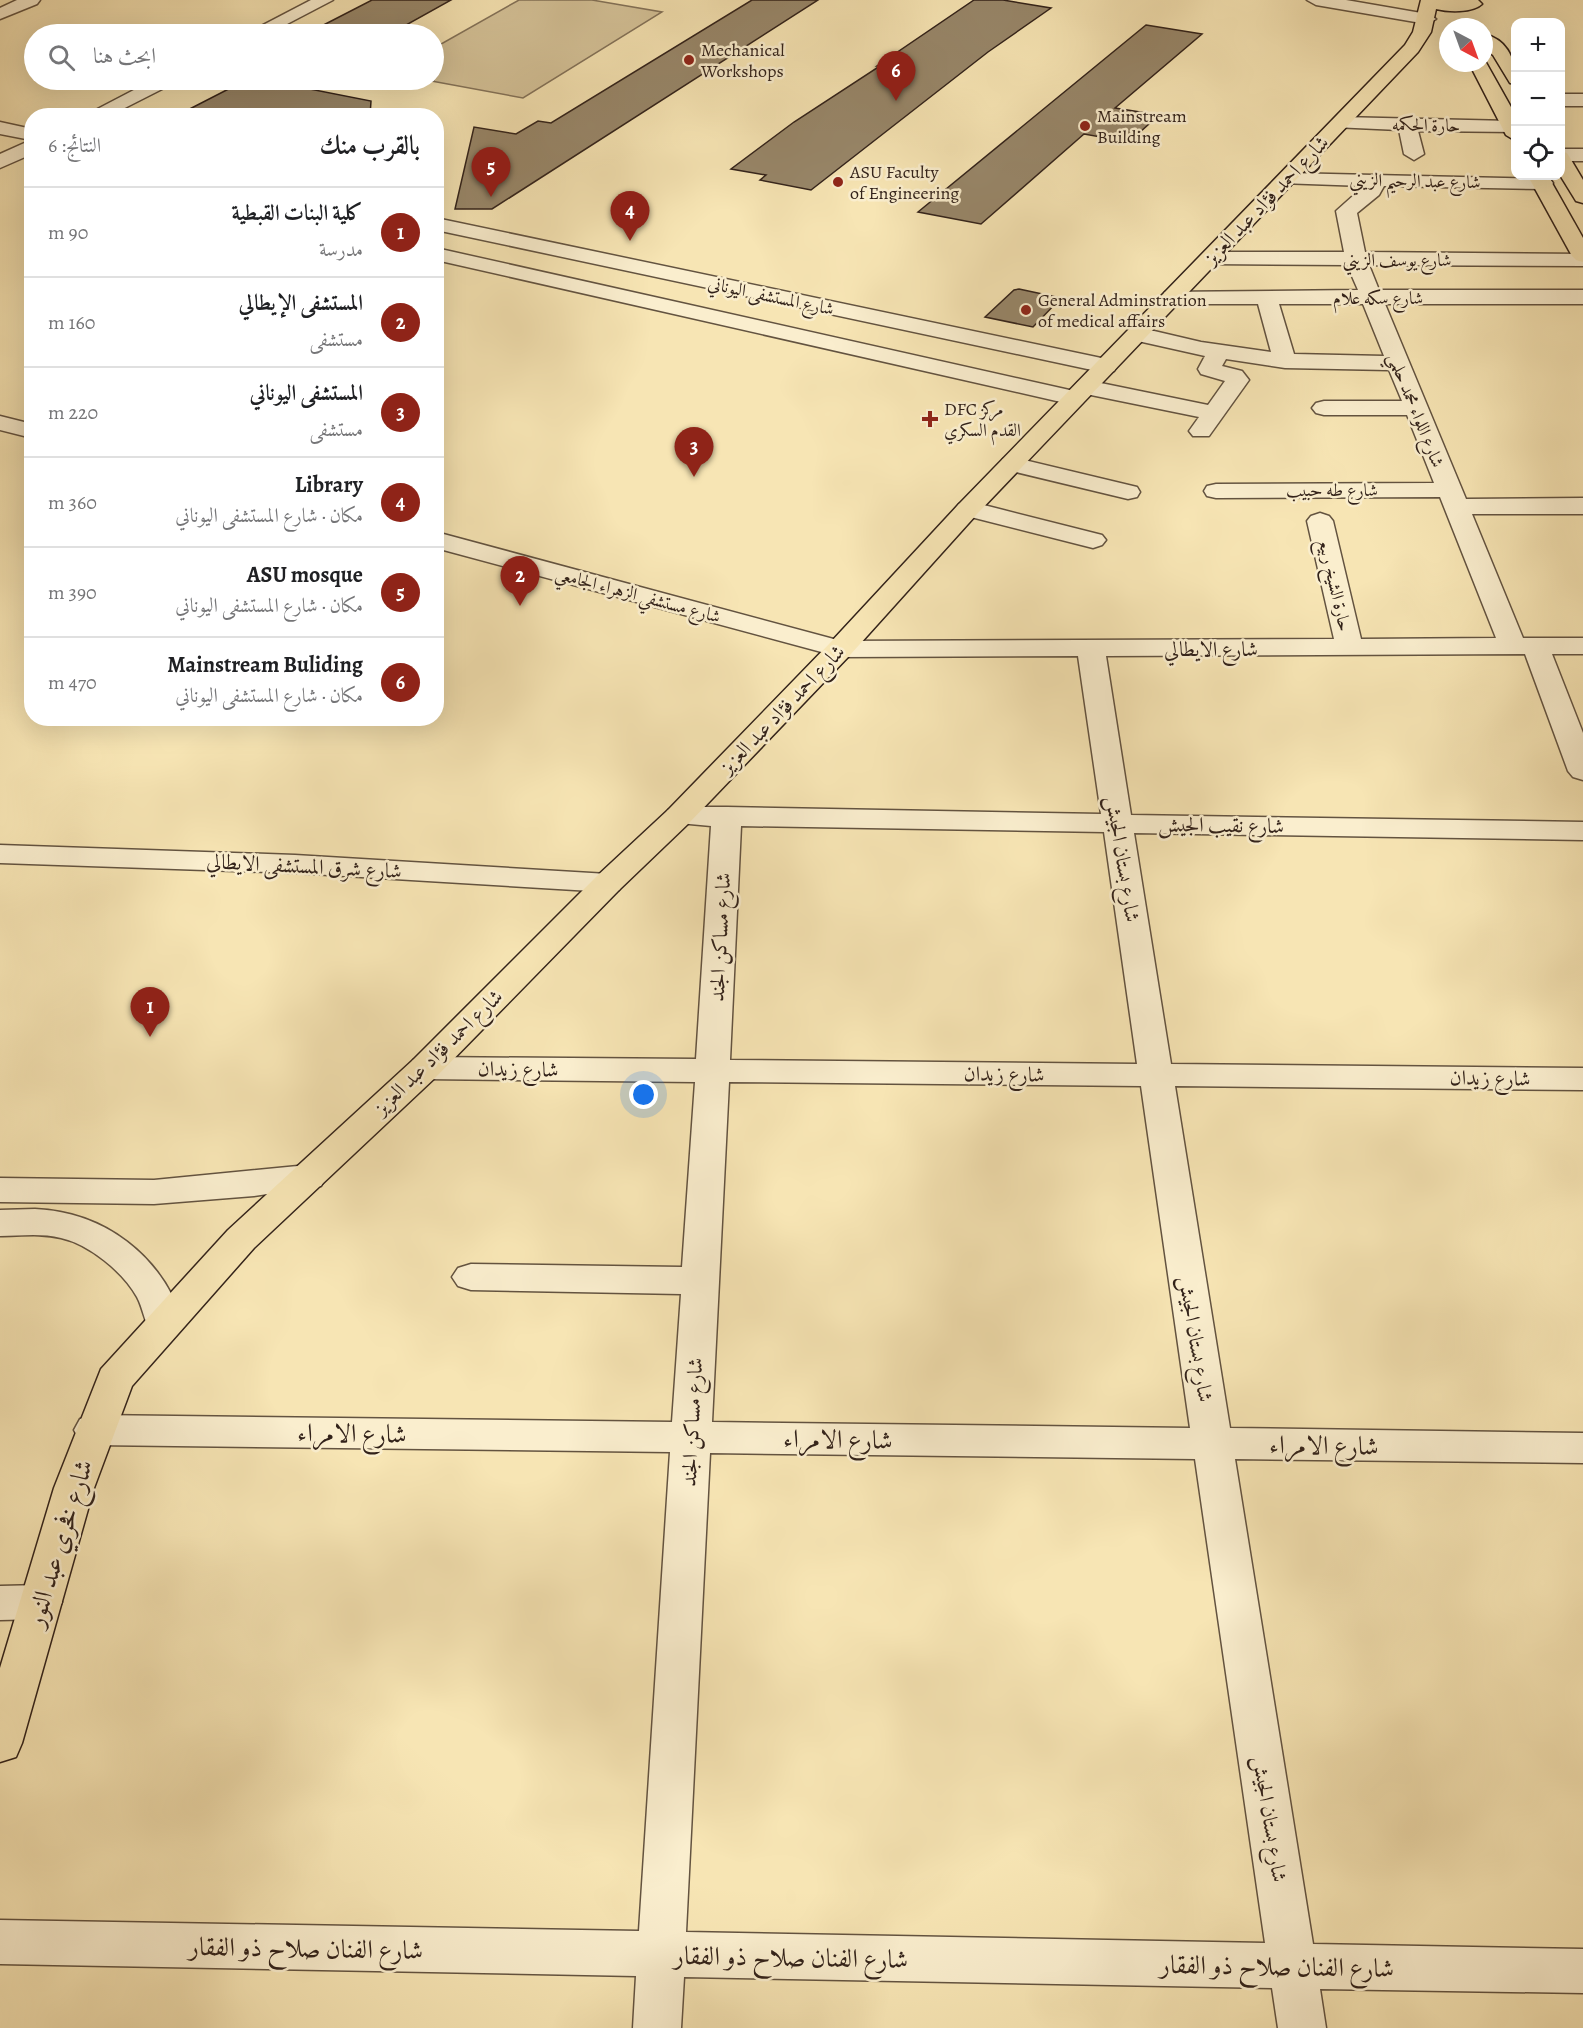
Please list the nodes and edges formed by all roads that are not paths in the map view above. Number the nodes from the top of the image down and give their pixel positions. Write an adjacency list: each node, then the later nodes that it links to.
1 (31, 0): 6 (street)
2 (324, 0): 7 (street)
3 (1316, 0): 4 (street)
4 (1429, 6): 5 (main road); 15 (main road, شارع احمد فؤاد عبد العزيز)
5 (1474, 8)
6 (0, 14)
7 (275, 24)
8 (1493, 46): 10 (main road)
9 (1483, 72): 17 (main road)
10 (1511, 72)
11 (146, 90): 14 (street)
12 (1565, 100): 13 (street)
13 (1583, 100)
14 (109, 108)
15 (1340, 123): 16 (street, حارة الحكمه); 25 (main road, شارع احمد فؤاد عبد العزيز)
16 (1407, 125): 19 (street, حارة الحكمه); 21 (street)
17 (1511, 127)
18 (0, 128): 20 (street)
19 (1511, 131)
20 (24, 133)
21 (1414, 154)
22 (1583, 155): 23 (street)
23 (1565, 156)
24 (1565, 165): 29 (main road)
25 (1287, 179): 28 (street, شارع عبد الرحيم الزيني); 32 (main road, شارع احمد فؤاد عبد العزيز)
26 (1511, 179): 28 (street, شارع عبد الرحيم الزيني)
27 (1541, 180): 33 (main road)
28 (1377, 181): 34 (street, شارع اللواء محمد حلمي)
29 (1583, 197)
30 (444, 226): 39 (street, شارع المستشفى اليوناني)
31 (444, 256): 41 (street, شارع المستشفى اليوناني)
32 (1211, 258): 34 (street, شارع يوسف الزيني); 35 (main road, شارع احمد فؤاد عبد العزيز)
33 (1583, 258): 34 (street, شارع يوسف الزيني)
34 (1356, 260): 38 (street, شارع اللواء محمد حلمي)
35 (1173, 297): 37 (street, شارع سكه علام); 40 (main road, شارع احمد فؤاد عبد العزيز)
36 (1583, 297): 38 (street, شارع سكه علام)
37 (1267, 298): 38 (street, شارع سكه علام); 43 (street)
38 (1371, 298): 44 (street, شارع اللواء محمد حلمي)
39 (829, 308): 41 (street); 45 (street, شارع المستشفى اليوناني)
40 (1137, 334): 42 (street); 45 (main road, شارع احمد فؤاد عبد العزيز)
41 (795, 337): 46 (street, شارع المستشفى اليوناني)
42 (1219, 353): 43 (street); 46 (street, شارع المستشفى اليوناني)
43 (1285, 361): 44 (street)
44 (1397, 363): 48 (street, شارع اللواء محمد حلمي)
45 (1106, 366): 46 (main road, شارع احمد فؤاد عبد العزيز)
46 (1080, 392): 51 (main road, شارع احمد فؤاد عبد العزيز)
47 (1324, 408): 48 (street)
48 (1415, 408): 56 (street, شارع اللواء محمد حلمي)
49 (0, 423): 50 (street)
50 (24, 429)
51 (1012, 464): 55 (street); 58 (main road, شارع احمد فؤاد عبد العزيز)
52 (1301, 468): 53 (street)
53 (1310, 490): 54 (street, شارع طه حبيب); 56 (street, شارع طه حبيب)
54 (1216, 491)
55 (1128, 492)
56 (1452, 498): 57 (street, شارع طه حبيب); 63 (street, شارع اللواء محمد حلمي)
57 (1583, 506)
58 (968, 509): 60 (street); 65 (main road, شارع احمد فؤاد عبد العزيز)
59 (1320, 521): 64 (street, حارة الشيخ ربيع)
60 (1093, 540)
61 (444, 542): 65 (street, شارع مستشفي الزهراء الجامعي)
62 (1583, 646): 63 (street, شارع الايطالي)
63 (1525, 647): 64 (street, شارع الايطالي); 67 (street, شارع اللواء محمد حلمي)
64 (1350, 648): 66 (street, شارع الايطالي)
65 (840, 649): 66 (street, شارع الايطالي); 68 (main road, شارع احمد فؤاد عبد العزيز)
66 (1091, 650): 70 (street, شارع بستان الجيش)
67 (1583, 771)
68 (679, 816): 69 (street, شارع نقيب الجيش); 73 (main road, شارع احمد فؤاد عبد العزيز)
69 (727, 816): 70 (street, شارع نقيب الجيش); 75 (street, شارع مساكن الجند)
70 (1118, 823): 71 (street, شارع نقيب الجيش); 76 (street, شارع بستان الجيش)
71 (1583, 831)
72 (0, 854): 73 (street, شارع شرق المستشفى الايطالي)
73 (608, 883): 74 (main road, شارع احمد فؤاد عبد العزيز)
74 (424, 1068): 75 (street, شارع زيدان); 78 (main road, شارع احمد فؤاد عبد العزيز)
75 (712, 1071): 76 (street, شارع زيدان); 82 (street, شارع مساكن الجند)
76 (1156, 1075): 77 (street, شارع زيدان); 87 (street, شارع بستان الجيش)
77 (1583, 1079)
78 (308, 1177): 79 (street); 83 (main road, شارع احمد فؤاد عبد العزيز)
79 (0, 1190)
80 (0, 1222): 83 (street)
81 (471, 1278): 82 (street)
82 (700, 1281): 86 (street, شارع مساكن الجند)
83 (164, 1322): 84 (main road, شارع احمد فؤاد عبد العزيز)
84 (115, 1379): 85 (main road, شارع فخري عبد النور)
85 (94, 1430): 86 (street, شارع الامراء); 89 (main road, شارع فخري عبد النور)
86 (691, 1437): 87 (street, شارع الامراء); 93 (street, شارع مساكن الجند)
87 (1213, 1444): 88 (street, شارع الامراء); 94 (street, شارع بستان الجيش)
88 (1583, 1448)
89 (40, 1602): 90 (street); 91 (main road, شارع فخري عبد النور)
90 (0, 1603)
91 (0, 1743)
92 (0, 1942): 93 (street, شارع الفنان صلاح ذو الفقار)
93 (661, 1954): 94 (street, شارع الفنان صلاح ذو الفقار); 96 (street, شارع مساكن الجند)
94 (1292, 1966): 95 (street, شارع الفنان صلاح ذو الفقار); 97 (street, شارع بستان الجيش)
95 (1583, 1971)
96 (657, 2028)
97 (1302, 2028)

